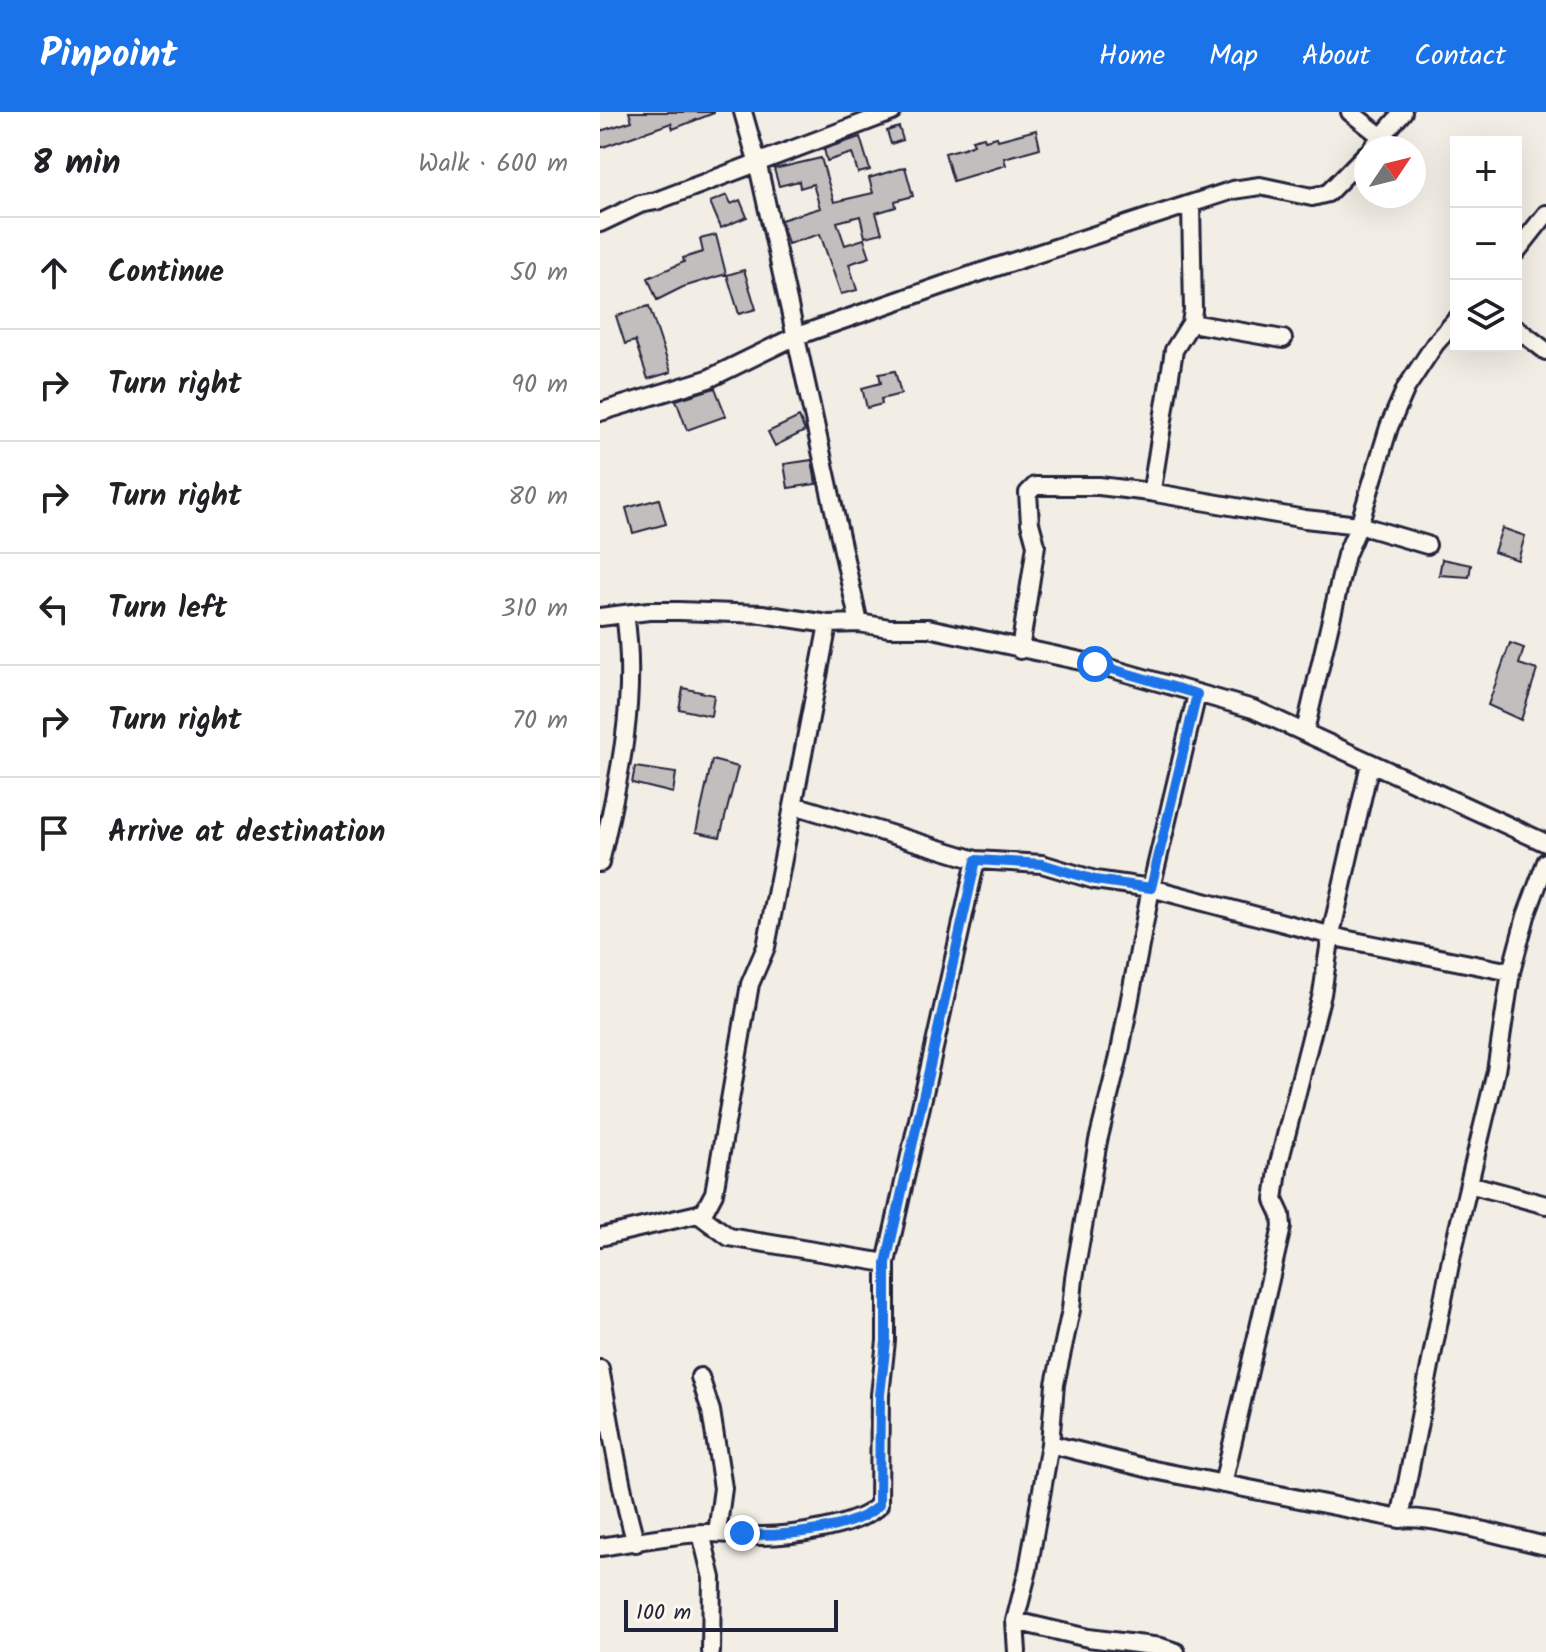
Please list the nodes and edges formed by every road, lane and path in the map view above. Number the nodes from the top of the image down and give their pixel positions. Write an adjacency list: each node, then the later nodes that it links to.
1 (743, 112): 7 (street)
2 (892, 112): 7 (street)
3 (1350, 112): 5 (street)
4 (1403, 112): 6 (street)
5 (1371, 136)
6 (1383, 136)
7 (757, 161): 11 (street); 16 (street)
8 (1354, 166): 9 (street)
9 (1191, 205): 13 (street); 16 (street)
10 (1546, 214): 12 (street)
11 (600, 223)
12 (1522, 244)
13 (1191, 323): 17 (street); 20 (street)
14 (1450, 327): 21 (street)
15 (1522, 333): 18 (street)
16 (794, 337): 19 (street); 25 (street)
17 (1283, 339)
18 (1546, 351)
19 (600, 412)
20 (1150, 492): 21 (street); 27 (street)
21 (1359, 525): 22 (street); 29 (street)
22 (1427, 545)
23 (625, 614): 24 (street); 26 (street); 35 (street)
24 (600, 617)
25 (859, 623): 26 (street); 27 (street)
26 (828, 624): 31 (street)
27 (1020, 650): 28 (street)
28 (1197, 694): 29 (street); 36 (street)
29 (1305, 731): 30 (street)
30 (1370, 764): 32 (street); 37 (street)
31 (794, 805): 33 (street); 41 (street)
32 (1546, 843)
33 (976, 860): 36 (street); 43 (street)
34 (1546, 862): 38 (street)
35 (600, 863)
36 (1151, 888): 37 (street); 46 (street)
37 (1331, 934): 38 (street); 47 (street)
38 (1511, 972): 39 (street)
39 (1469, 1184): 40 (street); 48 (street)
40 (1546, 1205)
41 (698, 1214): 42 (street); 43 (street)
42 (600, 1237)
43 (886, 1263): 49 (street)
44 (600, 1369): 50 (street)
45 (700, 1377): 49 (street)
46 (1050, 1444): 47 (street); 53 (street)
47 (1223, 1484): 48 (street)
48 (1400, 1519): 51 (street)
49 (709, 1533): 50 (street); 54 (street)
50 (636, 1543): 52 (street)
51 (1546, 1546)
52 (600, 1547)
53 (1015, 1621): 55 (street); 56 (street)
54 (711, 1652)
55 (1017, 1652)
56 (1176, 1652)

